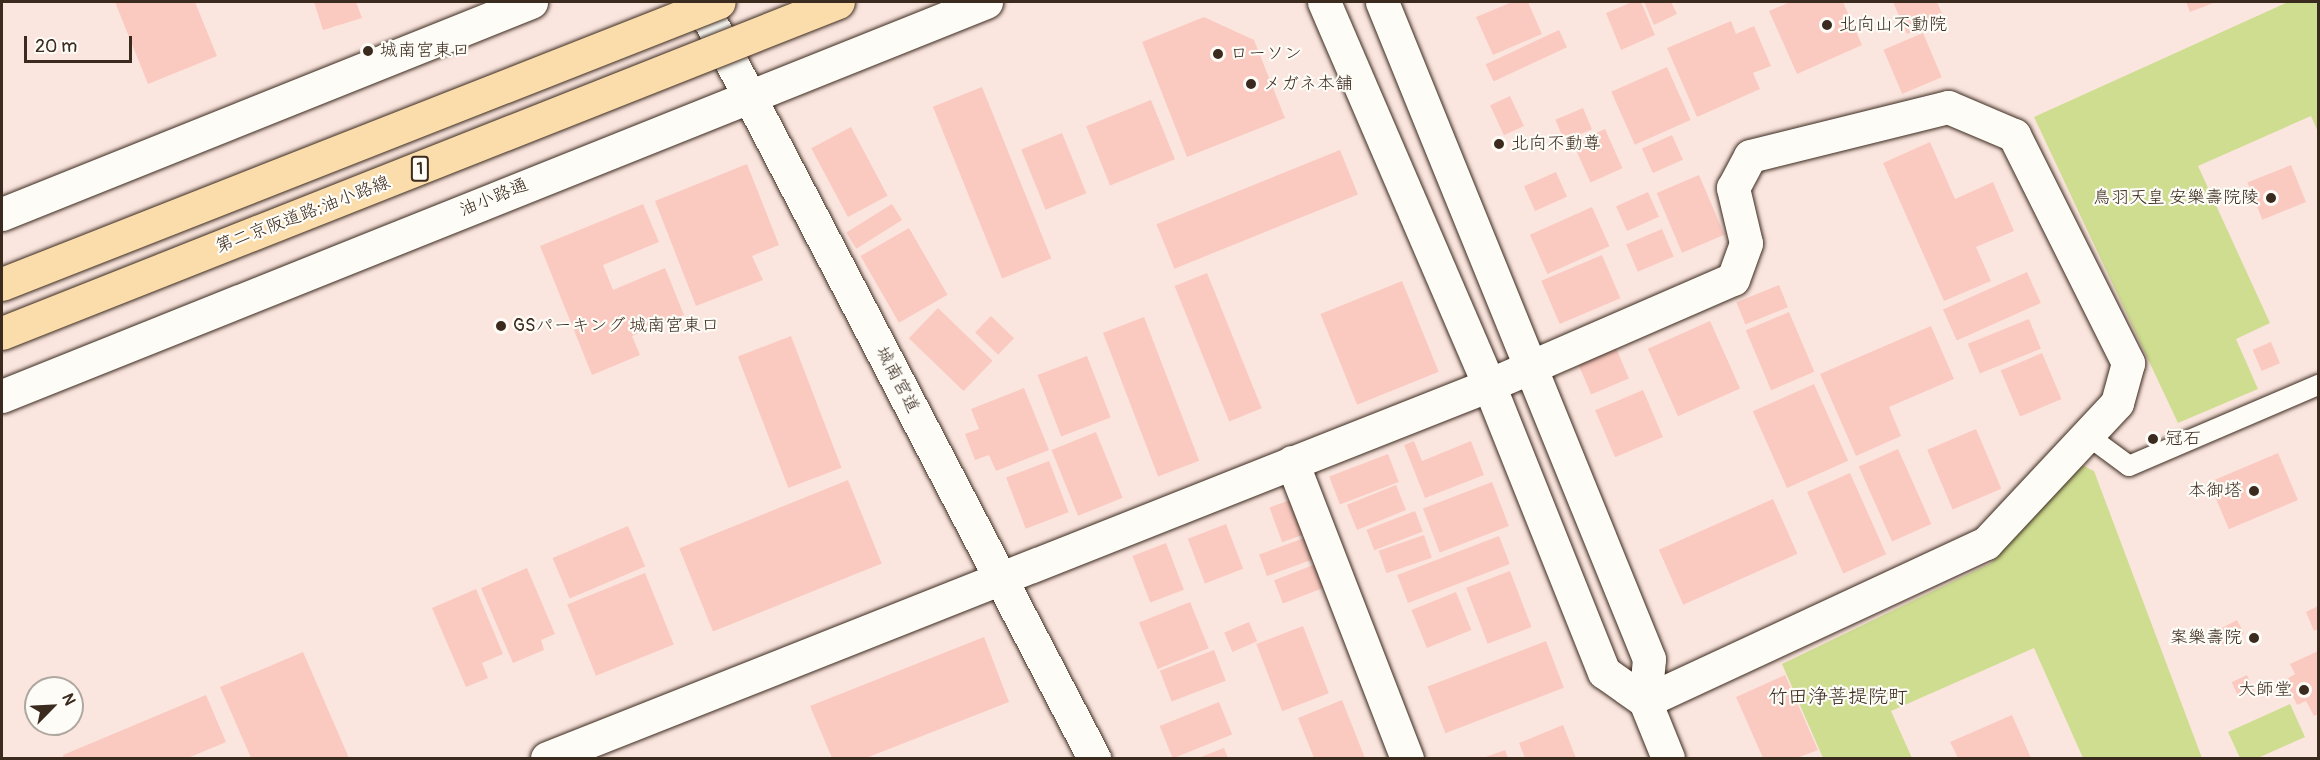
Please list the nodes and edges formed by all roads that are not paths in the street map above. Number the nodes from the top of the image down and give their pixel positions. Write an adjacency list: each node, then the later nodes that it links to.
1 (531, 2): 9 (street)
2 (700, 2): 8 (street, 城南宮道)
3 (719, 2): 10 (highway, bridge)
4 (838, 2): 11 (highway, 第二京阪道路;油小路線 / 1, bridge)
5 (987, 2): 8 (street, 油小路通)
6 (1324, 2): 13 (street)
7 (1382, 2): 12 (street)
8 (748, 97): 15 (street, 油小路通); 18 (street, 城南宮道)
9 (2, 214)
10 (2, 284)
11 (2, 333)
12 (1531, 367): 13 (street); 16 (street); 19 (street)
13 (1489, 384): 17 (street); 19 (street)
14 (2319, 385): 16 (lane)
15 (2, 394)
16 (2088, 435): 19 (street)
17 (1292, 462): 18 (street); 22 (street)
18 (1001, 577): 20 (street); 21 (street, 城南宮道)
19 (1645, 701): 23 (street)
20 (547, 759)
21 (1094, 759)
22 (1407, 759)
23 (1668, 759)

